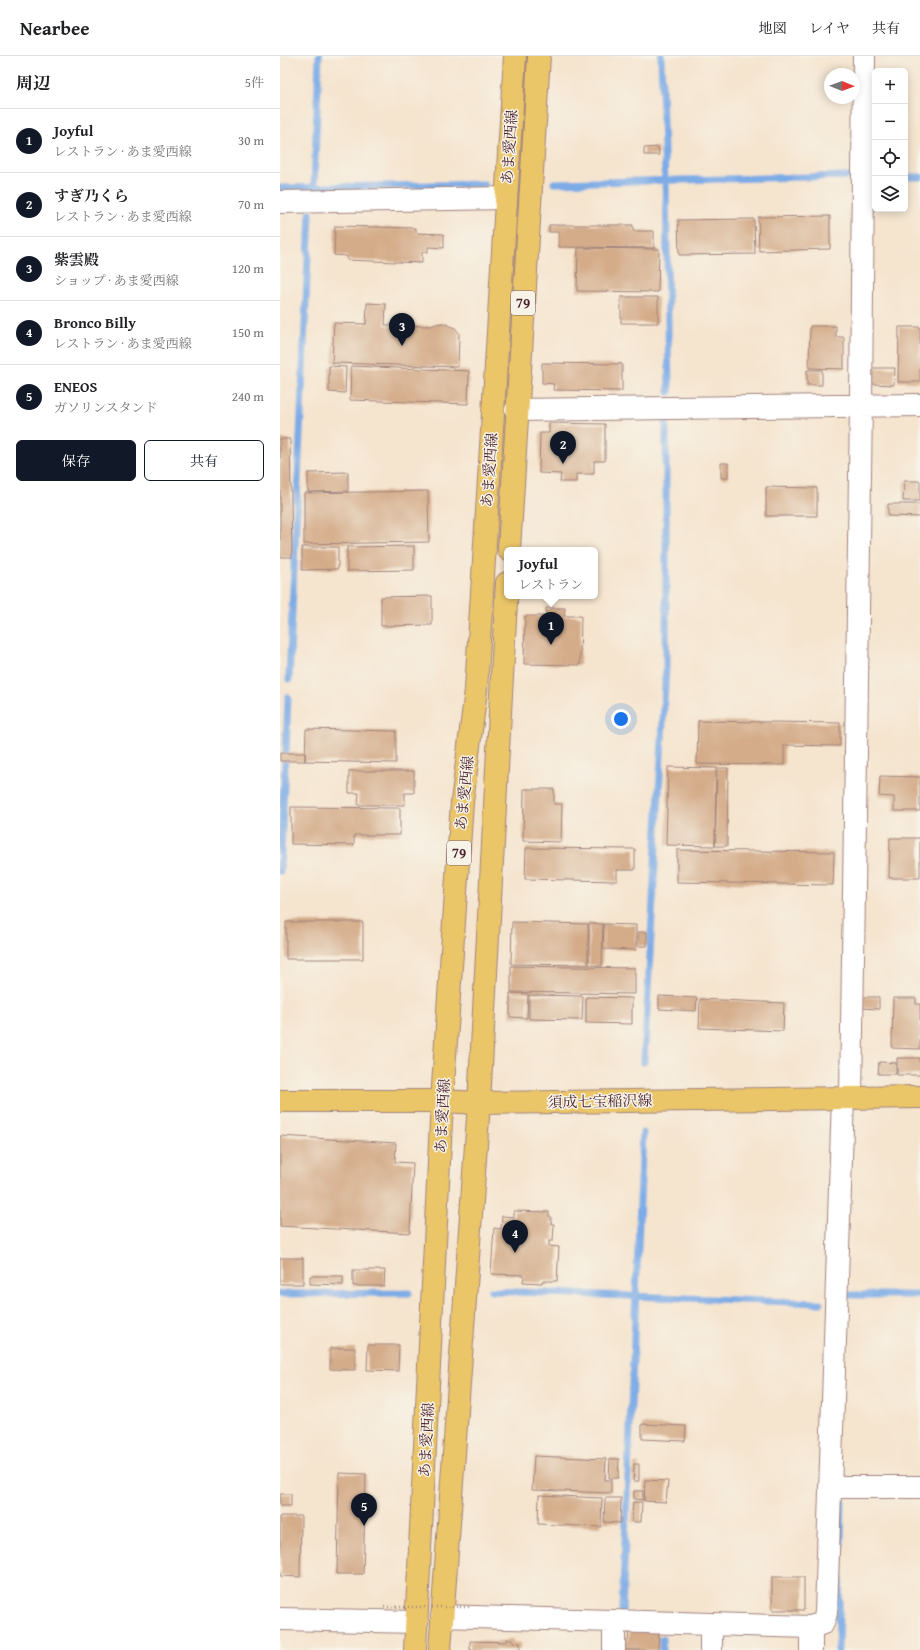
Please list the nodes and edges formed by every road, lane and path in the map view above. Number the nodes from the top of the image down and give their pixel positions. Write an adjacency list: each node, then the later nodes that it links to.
1 (515, 56): 4 (main road, あま愛西線 / 79)
2 (539, 56): 8 (main road, あま愛西線 / 79)
3 (864, 56): 6 (street)
4 (506, 198): 5 (street); 14 (main road, あま愛西線 / 79)
5 (280, 202)
6 (861, 405): 7 (street); 8 (street); 11 (street)
7 (920, 405)
8 (516, 410): 9 (main road, あま愛西線 / 79)
9 (509, 547)
10 (506, 599): 15 (main road, あま愛西線 / 79)
11 (847, 1097): 12 (main road, 須成七宝稲沢線); 15 (main road, 須成七宝稲沢線); 16 (street)
12 (920, 1097)
13 (280, 1101): 14 (main road, 須成七宝稲沢線)
14 (442, 1101): 15 (main road, 須成七宝稲沢線); 23 (main road, あま愛西線 / 79)
15 (479, 1103): 20 (main road, あま愛西線 / 79)
16 (830, 1487): 17 (street); 25 (street)
17 (920, 1487)
18 (384, 1607): 19 (path, bridge)
19 (472, 1607)
20 (442, 1616): 22 (street); 27 (main road, あま愛西線 / 79)
21 (280, 1619): 23 (street)
22 (614, 1621): 24 (street); 28 (street)
23 (417, 1622): 26 (main road, あま愛西線 / 79)
24 (711, 1624): 25 (street); 29 (street)
25 (811, 1627): 30 (street)
26 (415, 1650)
27 (440, 1650)
28 (614, 1650)
29 (711, 1650)
30 (811, 1650)

